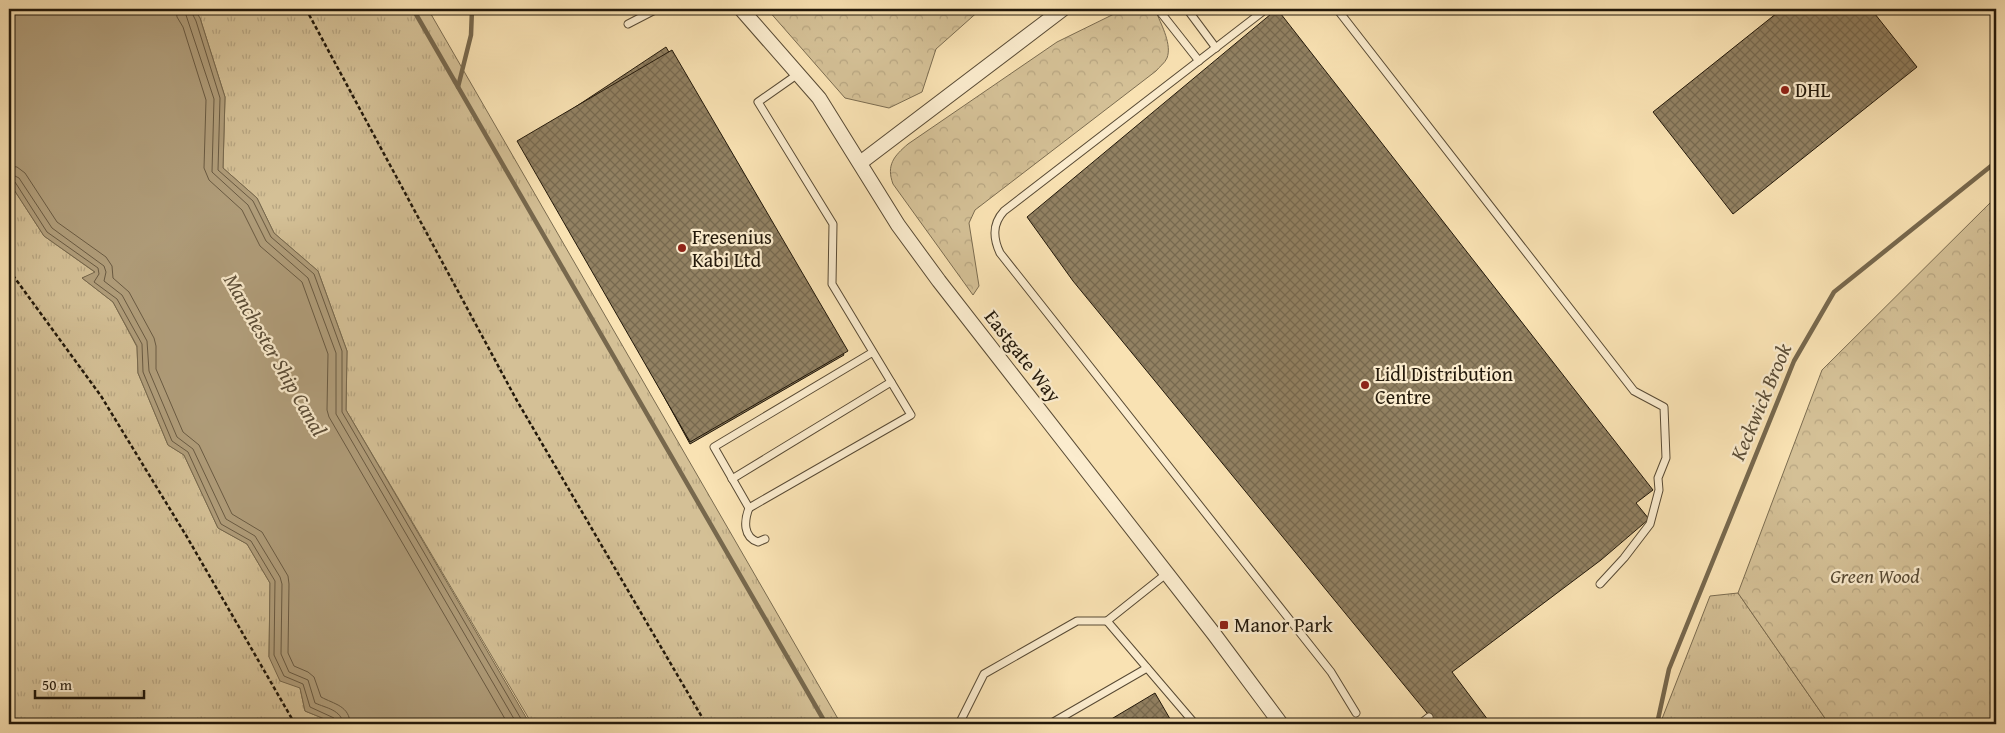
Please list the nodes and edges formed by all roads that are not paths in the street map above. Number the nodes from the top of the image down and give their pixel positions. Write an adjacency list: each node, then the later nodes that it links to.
1 (657, 9): 8 (lane)
2 (741, 9): 11 (street, Eastgate Way)
3 (1063, 9): 12 (street)
4 (1158, 9): 10 (lane)
5 (1186, 9): 9 (lane)
6 (1266, 9): 9 (lane)
7 (1337, 9): 19 (lane)
8 (628, 24)
9 (1216, 48): 10 (lane)
10 (1199, 61): 22 (lane)
11 (798, 74): 12 (street, Eastgate Way); 13 (lane)
12 (860, 162): 18 (street, Eastgate Way)
13 (873, 352): 14 (lane); 15 (lane)
14 (891, 382): 15 (lane); 16 (lane)
15 (732, 479): 16 (lane)
16 (748, 508): 17 (lane)
17 (765, 539)
18 (1166, 574): 20 (lane); 27 (street, Eastgate Way)
19 (1600, 584)
20 (1107, 621): 21 (lane); 24 (lane)
21 (1147, 668): 25 (lane); 26 (lane)
22 (1356, 713)
23 (1429, 717): 28 (lane)
24 (959, 724)
25 (1050, 724)
26 (1195, 724)
27 (1281, 724)
28 (1420, 724)

